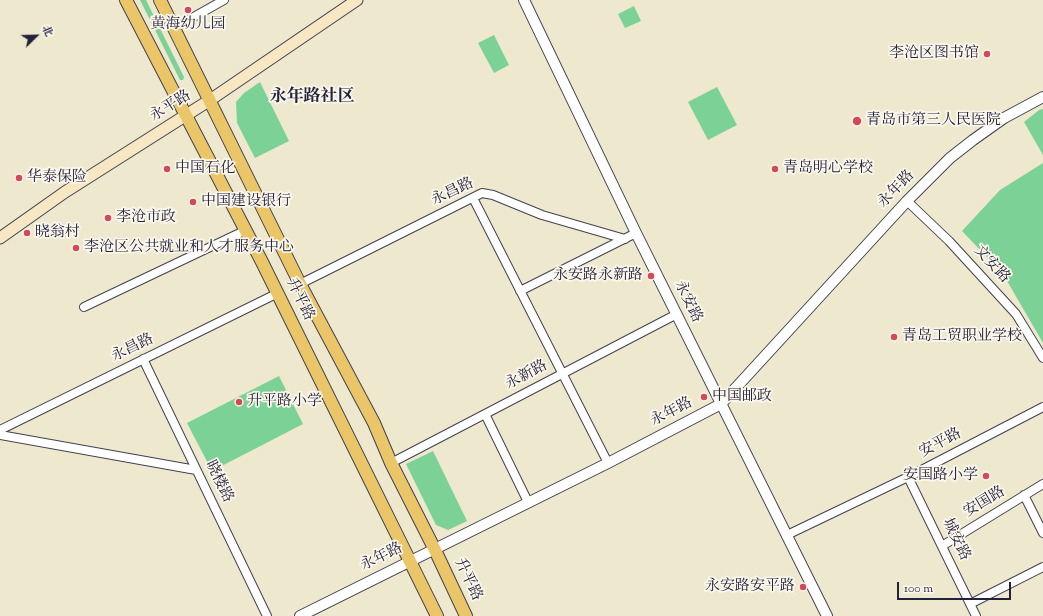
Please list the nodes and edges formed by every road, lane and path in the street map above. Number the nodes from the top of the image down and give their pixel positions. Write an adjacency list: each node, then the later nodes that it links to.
1 (126, 0): 9 (main road, 升平路)
2 (160, 0): 6 (main road, 升平路)
3 (224, 0): 6 (street)
4 (357, 0): 8 (main road, 永平路)
5 (524, 0): 13 (street, 永安路)
6 (174, 28): 8 (main road, 升平路)
7 (1043, 97): 11 (street, 永年路)
8 (210, 100): 9 (main road, 永平路); 16 (main road, 升平路)
9 (186, 115): 12 (main road, 升平路); 14 (main road, 永平路)
10 (473, 198): 15 (street, 永昌路); 16 (street, 永昌路); 17 (street)
11 (907, 201): 21 (street, 文安路); 24 (street, 永年路)
12 (246, 230): 18 (main road, 升平路); 19 (street)
13 (636, 233): 15 (street); 20 (street, 永安路)
14 (0, 238)
15 (625, 239): 17 (street)
16 (300, 284): 29 (main road, 升平路)
17 (520, 291): 23 (street)
18 (278, 293): 22 (street, 永昌路); 40 (main road, 升平路)
19 (84, 307)
20 (677, 314): 23 (street, 永新路); 24 (street, 永安路)
21 (1043, 358)
22 (143, 360): 27 (street, 永昌路); 31 (street, 晓楼路)
23 (562, 373): 26 (street, 永新路); 30 (street)
24 (721, 404): 30 (street, 永年路); 37 (street, 永安路)
25 (1043, 407): 32 (street, 安平路)
26 (485, 414): 29 (street, 永新路); 35 (street)
27 (0, 430)
28 (0, 435): 31 (street)
29 (391, 463): 39 (main road, 升平路)
30 (608, 463): 35 (street, 永年路)
31 (196, 470): 43 (street, 晓楼路)
32 (908, 477): 37 (street, 安平路); 38 (street, 城安路)
33 (1043, 484): 34 (street, 安国路)
34 (1024, 496): 36 (street); 38 (street, 安国路)
35 (528, 502): 39 (street, 永年路)
36 (1043, 533)
37 (787, 535): 47 (street, 永安路)
38 (942, 546): 42 (street, 城安路)
39 (435, 550): 40 (street, 永年路); 46 (main road, 升平路)
40 (410, 560): 44 (street, 永年路); 45 (main road, 升平路)
41 (1043, 567): 42 (street)
42 (970, 604): 48 (street, 城安路)
43 (267, 616)
44 (300, 616)
45 (437, 616)
46 (466, 616)
47 (827, 616)
48 (976, 616)

